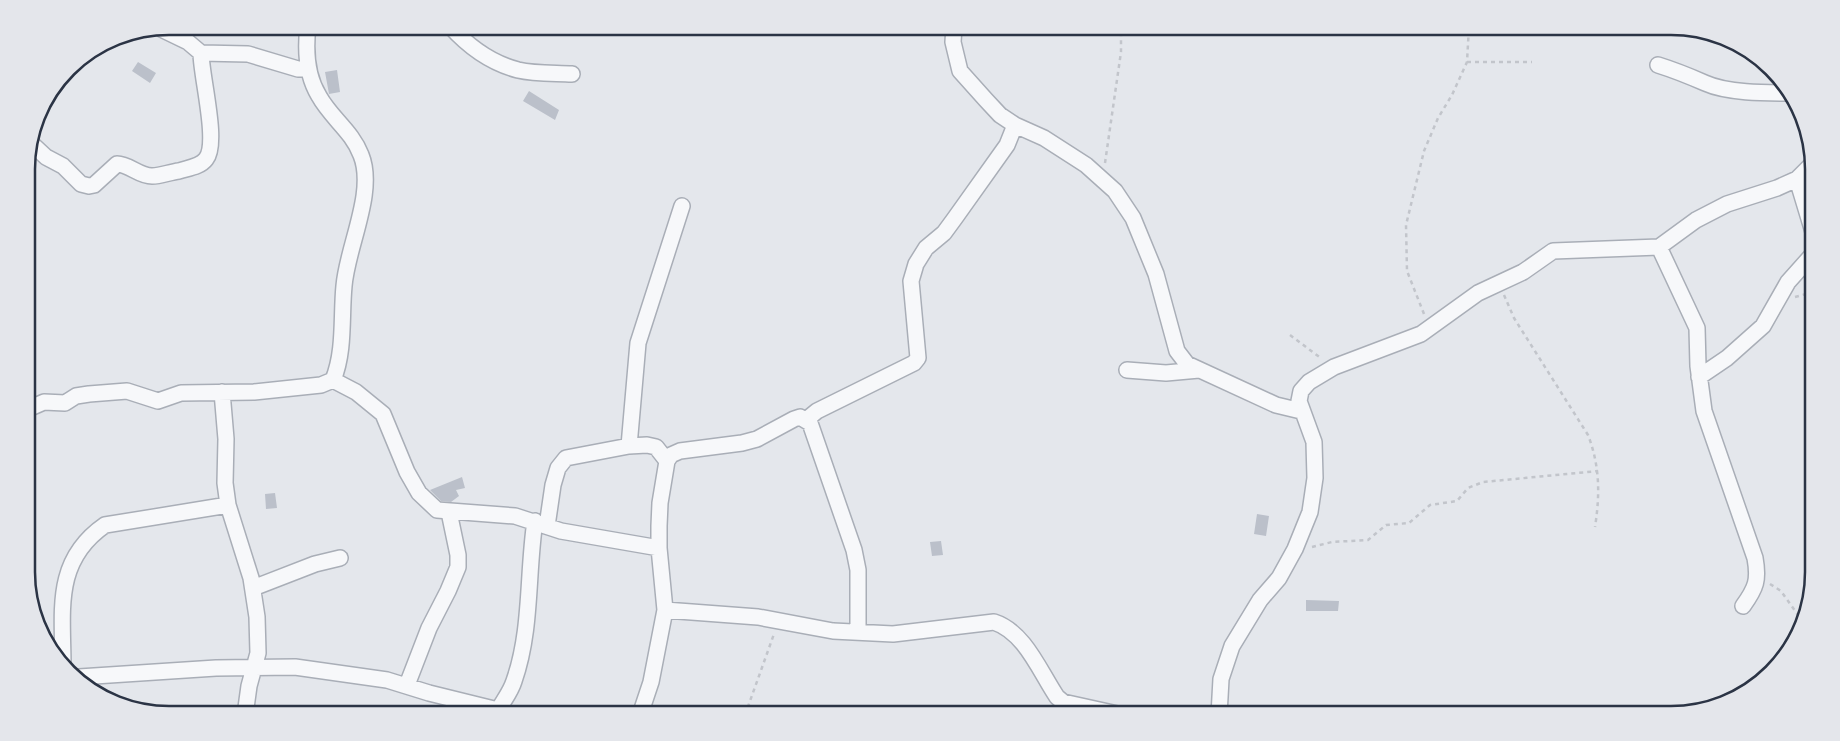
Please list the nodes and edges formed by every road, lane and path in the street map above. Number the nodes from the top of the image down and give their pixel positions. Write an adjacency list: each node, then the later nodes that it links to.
1 (174, 35): 7 (street)
2 (307, 35): 11 (street)
3 (458, 35): 12 (street)
4 (953, 35): 14 (street)
5 (1121, 35): 17 (path)
6 (1469, 35): 8 (path)
7 (201, 53): 11 (street); 15 (street)
8 (1468, 62): 9 (path); 24 (path)
9 (1532, 62)
10 (1658, 65): 13 (street)
11 (309, 69): 30 (street)
12 (572, 74)
13 (1781, 93)
14 (1015, 125): 17 (street); 34 (street)
15 (37, 149)
16 (1805, 170): 18 (street)
17 (1102, 179): 28 (street)
18 (1797, 179): 20 (street); 21 (street)
19 (682, 206): 35 (street)
20 (1805, 206)
21 (1659, 247): 23 (street); 29 (street)
22 (1805, 263): 29 (street)
23 (1499, 284): 24 (street); 37 (path)
24 (1431, 327): 26 (street)
25 (1290, 335): 26 (path)
26 (1334, 366): 33 (street)
27 (1127, 370): 28 (street)
28 (1198, 370): 33 (street)
29 (1699, 377): 45 (street)
30 (333, 380): 31 (street); 39 (street)
31 (222, 392): 32 (street); 38 (street)
32 (35, 406)
33 (1301, 410): 43 (street)
34 (806, 420): 36 (street); 51 (street)
35 (629, 446): 36 (street); 40 (street)
36 (668, 461): 42 (street)
37 (1598, 471): 41 (path); 43 (path)
38 (228, 504): 46 (street); 52 (street)
39 (449, 512): 40 (street); 55 (street)
40 (541, 524): 42 (street); 58 (street)
41 (1595, 527)
42 (659, 548): 48 (street)
43 (1295, 548): 62 (street)
44 (340, 558): 46 (street)
45 (1758, 575): 47 (street); 49 (path)
46 (252, 588): 53 (street)
47 (1743, 606)
48 (665, 610): 50 (street); 59 (street)
49 (1798, 615)
50 (778, 621): 51 (street); 60 (path)
51 (858, 632): 61 (street)
52 (63, 653)
53 (256, 667): 54 (street); 55 (street); 56 (street)
54 (87, 677)
55 (407, 685): 57 (street)
56 (246, 706)
57 (476, 706)
58 (501, 706)
59 (643, 706)
60 (748, 706)
61 (1081, 706)
62 (1219, 706)

